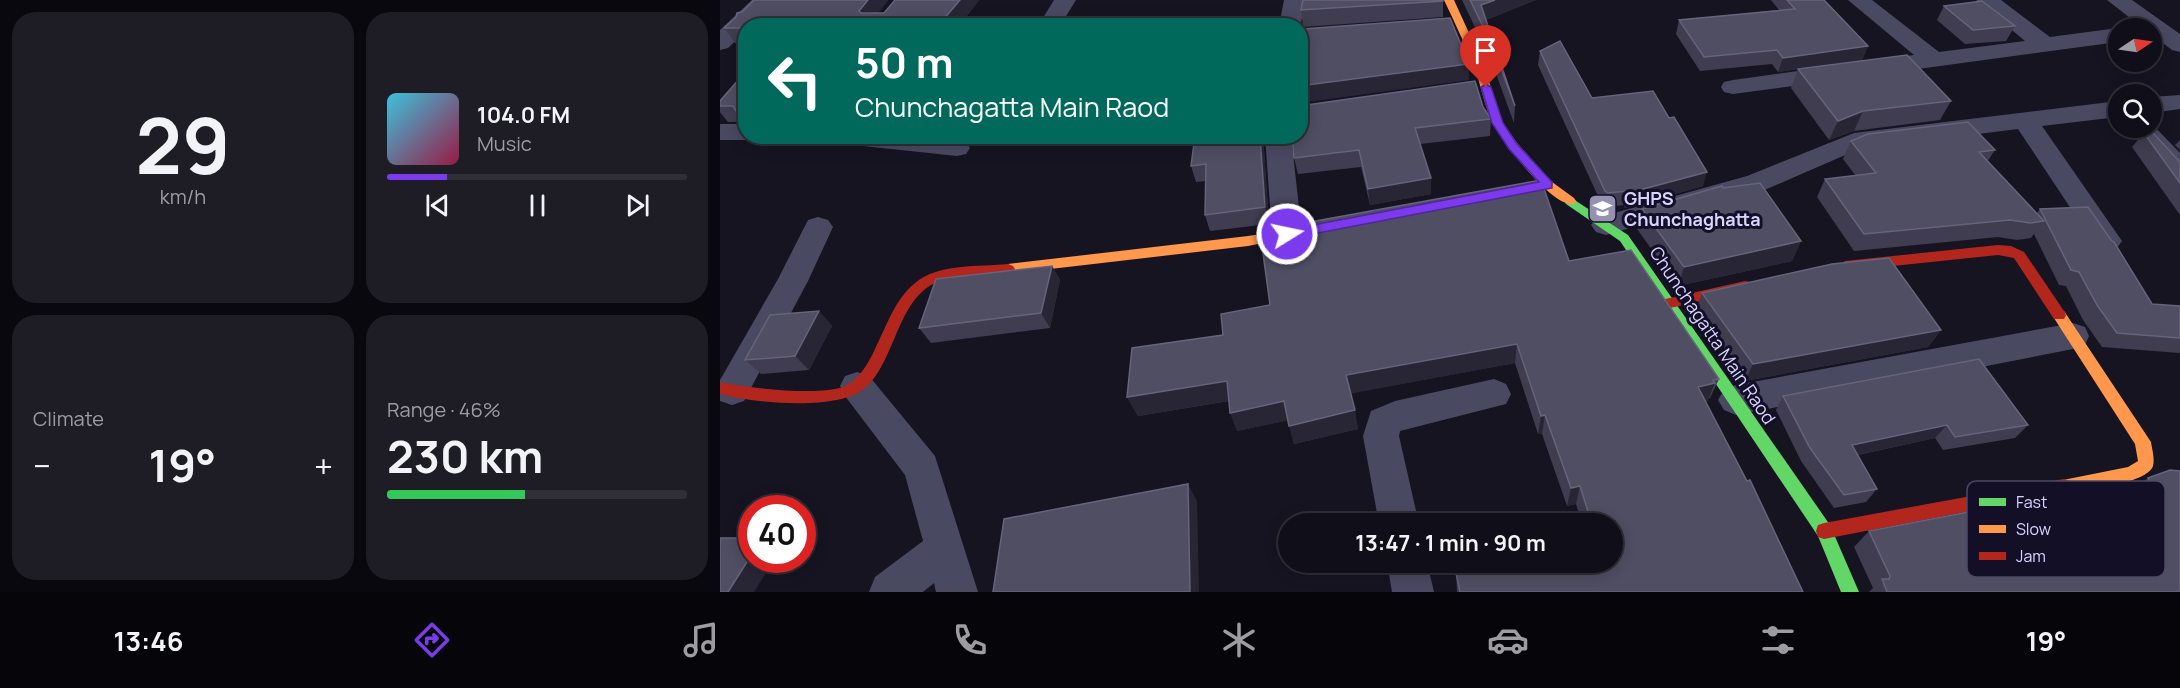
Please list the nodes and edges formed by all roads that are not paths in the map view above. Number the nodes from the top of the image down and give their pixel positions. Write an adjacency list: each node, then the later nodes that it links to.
1 (764, 0): 8 (street)
2 (1065, 0): 9 (street)
3 (1295, 0): 10 (street)
4 (1449, 0): 13 (street, Chunchagatta Main Raod)
5 (1858, 0): 20 (street)
6 (1987, 0): 18 (street)
7 (2118, 0): 11 (street)
8 (746, 18)
9 (1054, 18)
10 (1292, 18)
11 (2142, 18)
12 (738, 25): 17 (street)
13 (1458, 25): 14 (street); 33 (street, Chunchagatta Main Raod)
14 (1436, 26)
15 (2162, 33): 19 (street)
16 (2108, 36): 18 (street)
17 (720, 43)
18 (2045, 45): 20 (street)
19 (2180, 45)
20 (1934, 60): 21 (street)
21 (1733, 87)
22 (2180, 102): 23 (street)
23 (2162, 104)
24 (2108, 110): 25 (street)
25 (2025, 120): 33 (street); 37 (street)
26 (720, 132): 27 (street)
27 (738, 132)
28 (2150, 138): 32 (street)
29 (919, 144): 31 (street)
30 (1279, 144): 36 (street)
31 (957, 148)
32 (2180, 168)
33 (1606, 225): 40 (street, Chunchagatta Main Raod)
34 (818, 227): 43 (street)
35 (1321, 228): 36 (street)
36 (1287, 234): 42 (street)
37 (2111, 246)
38 (1834, 267): 41 (street)
39 (1757, 283): 40 (street)
40 (1670, 303): 45 (street, Chunchagatta Main Raod)
41 (2073, 336): 45 (street); 46 (street)
42 (857, 386): 43 (street); 50 (street)
43 (726, 389)
44 (1494, 394): 48 (street)
45 (1736, 400): 49 (street, Chunchagatta Main Raod)
46 (2093, 481)
47 (1967, 504): 49 (street)
48 (1397, 513)
49 (1824, 531): 55 (street, Chunchagatta Main Raod)
50 (945, 549): 52 (street); 53 (street)
51 (1409, 573): 54 (street)
52 (890, 592)
53 (957, 592)
54 (1413, 592)
55 (1850, 592)

